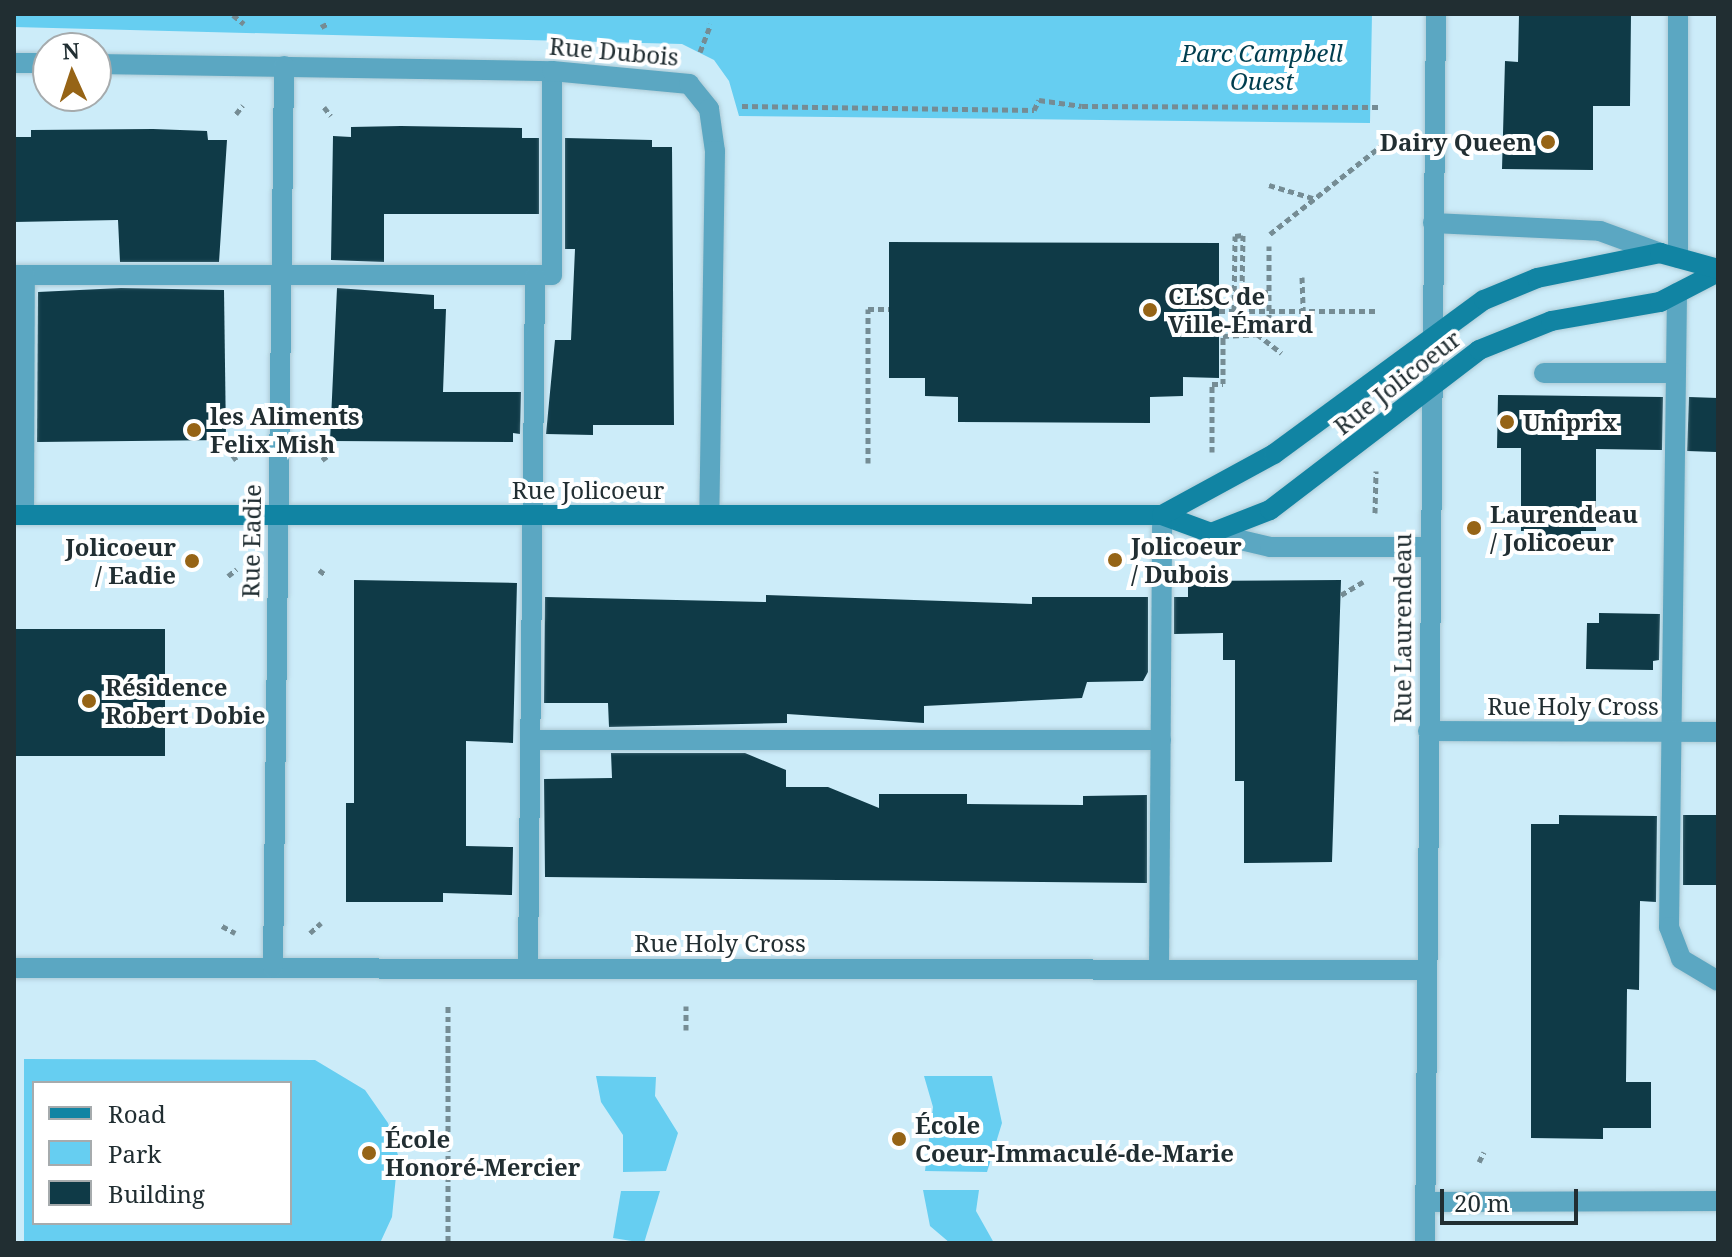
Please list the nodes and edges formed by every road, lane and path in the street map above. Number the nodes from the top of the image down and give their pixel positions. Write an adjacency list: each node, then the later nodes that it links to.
1 (1436, 14): 21 (street, Rue Laurendeau)
2 (1678, 14): 24 (street)
3 (233, 15): 5 (path)
4 (329, 23): 7 (path)
5 (244, 24)
6 (711, 24): 8 (path)
7 (321, 27)
8 (700, 53)
9 (112, 64): 10 (street, Rue Dubois)
10 (284, 66): 11 (street, Rue Dubois); 27 (street, Rue Eadie)
11 (552, 71): 28 (street); 52 (street, Rue Dubois)
12 (243, 105): 16 (path)
13 (737, 106): 15 (path)
14 (324, 107): 17 (path)
15 (1380, 107)
16 (236, 114)
17 (331, 116)
18 (1381, 146): 20 (path)
19 (1269, 185): 20 (path)
20 (1314, 199): 22 (path)
21 (1433, 223): 24 (street, Rue Jolicoeur); 39 (street, Rue Laurendeau)
22 (1270, 234)
23 (1269, 246): 30 (path)
24 (1669, 255): 25 (street, Rue Jolicoeur); 39 (street, Rue Jolicoeur)
25 (1718, 271): 31 (street, Rue Jolicoeur)
26 (19, 275): 27 (street); 51 (street)
27 (281, 276): 28 (street); 54 (street, Rue Eadie)
28 (535, 276): 55 (street)
29 (1302, 277): 36 (path)
30 (1270, 292): 33 (path); 35 (path)
31 (1677, 293): 42 (street); 43 (street, Rue Jolicoeur)
32 (889, 309): 49 (path)
33 (1269, 310): 35 (path); 36 (path); 38 (path)
34 (1219, 311): 35 (path)
35 (1234, 311)
36 (1303, 311): 37 (path)
37 (1379, 311)
38 (1257, 334): 40 (path); 45 (path)
39 (1431, 339): 43 (street, Rue Laurendeau); 53 (street, Rue Jolicoeur)
40 (1281, 353)
41 (1544, 373): 42 (street)
42 (1675, 373): 66 (street)
43 (1430, 390): 57 (street, Rue Jolicoeur); 58 (street, Rue Laurendeau)
44 (227, 447): 47 (path)
45 (1212, 453)
46 (329, 455): 48 (path)
47 (236, 460)
48 (322, 460)
49 (868, 463)
50 (1376, 466): 56 (path)
51 (19, 515): 54 (street, Rue Jolicoeur)
52 (709, 515): 53 (street, Rue Jolicoeur); 55 (street, Rue Jolicoeur)
53 (1162, 515): 57 (street, Rue Jolicoeur); 69 (street)
54 (277, 516): 55 (street, Rue Jolicoeur); 71 (street, Rue Eadie)
55 (535, 516): 68 (street)
56 (1375, 517)
57 (1211, 533): 58 (street, Rue Jolicoeur)
58 (1428, 547): 65 (street, Rue Laurendeau)
59 (237, 569): 62 (path)
60 (319, 570): 61 (path)
61 (326, 575)
62 (228, 576)
63 (1363, 583): 64 (path)
64 (1341, 595)
65 (1428, 731): 66 (street, Rue Holy Cross); 74 (street, Rue Laurendeau)
66 (1668, 732): 67 (street, Rue Holy Cross); 75 (street)
67 (1718, 732)
68 (530, 740): 69 (street); 72 (street)
69 (1161, 740): 73 (street)
70 (14, 968): 71 (street, Rue Holy Cross)
71 (273, 968): 72 (street, Rue Holy Cross)
72 (528, 968): 73 (street, Rue Holy Cross)
73 (1159, 970): 74 (street, Rue Holy Cross)
74 (1425, 970): 82 (street, Rue Laurendeau)
75 (1714, 976)
76 (448, 1006): 83 (path)
77 (686, 1006): 78 (path)
78 (686, 1030)
79 (1484, 1152): 80 (path)
80 (1479, 1162)
81 (1718, 1201): 82 (street)
82 (1426, 1202): 84 (street, Rue Laurendeau)
83 (448, 1243)
84 (1425, 1243)

